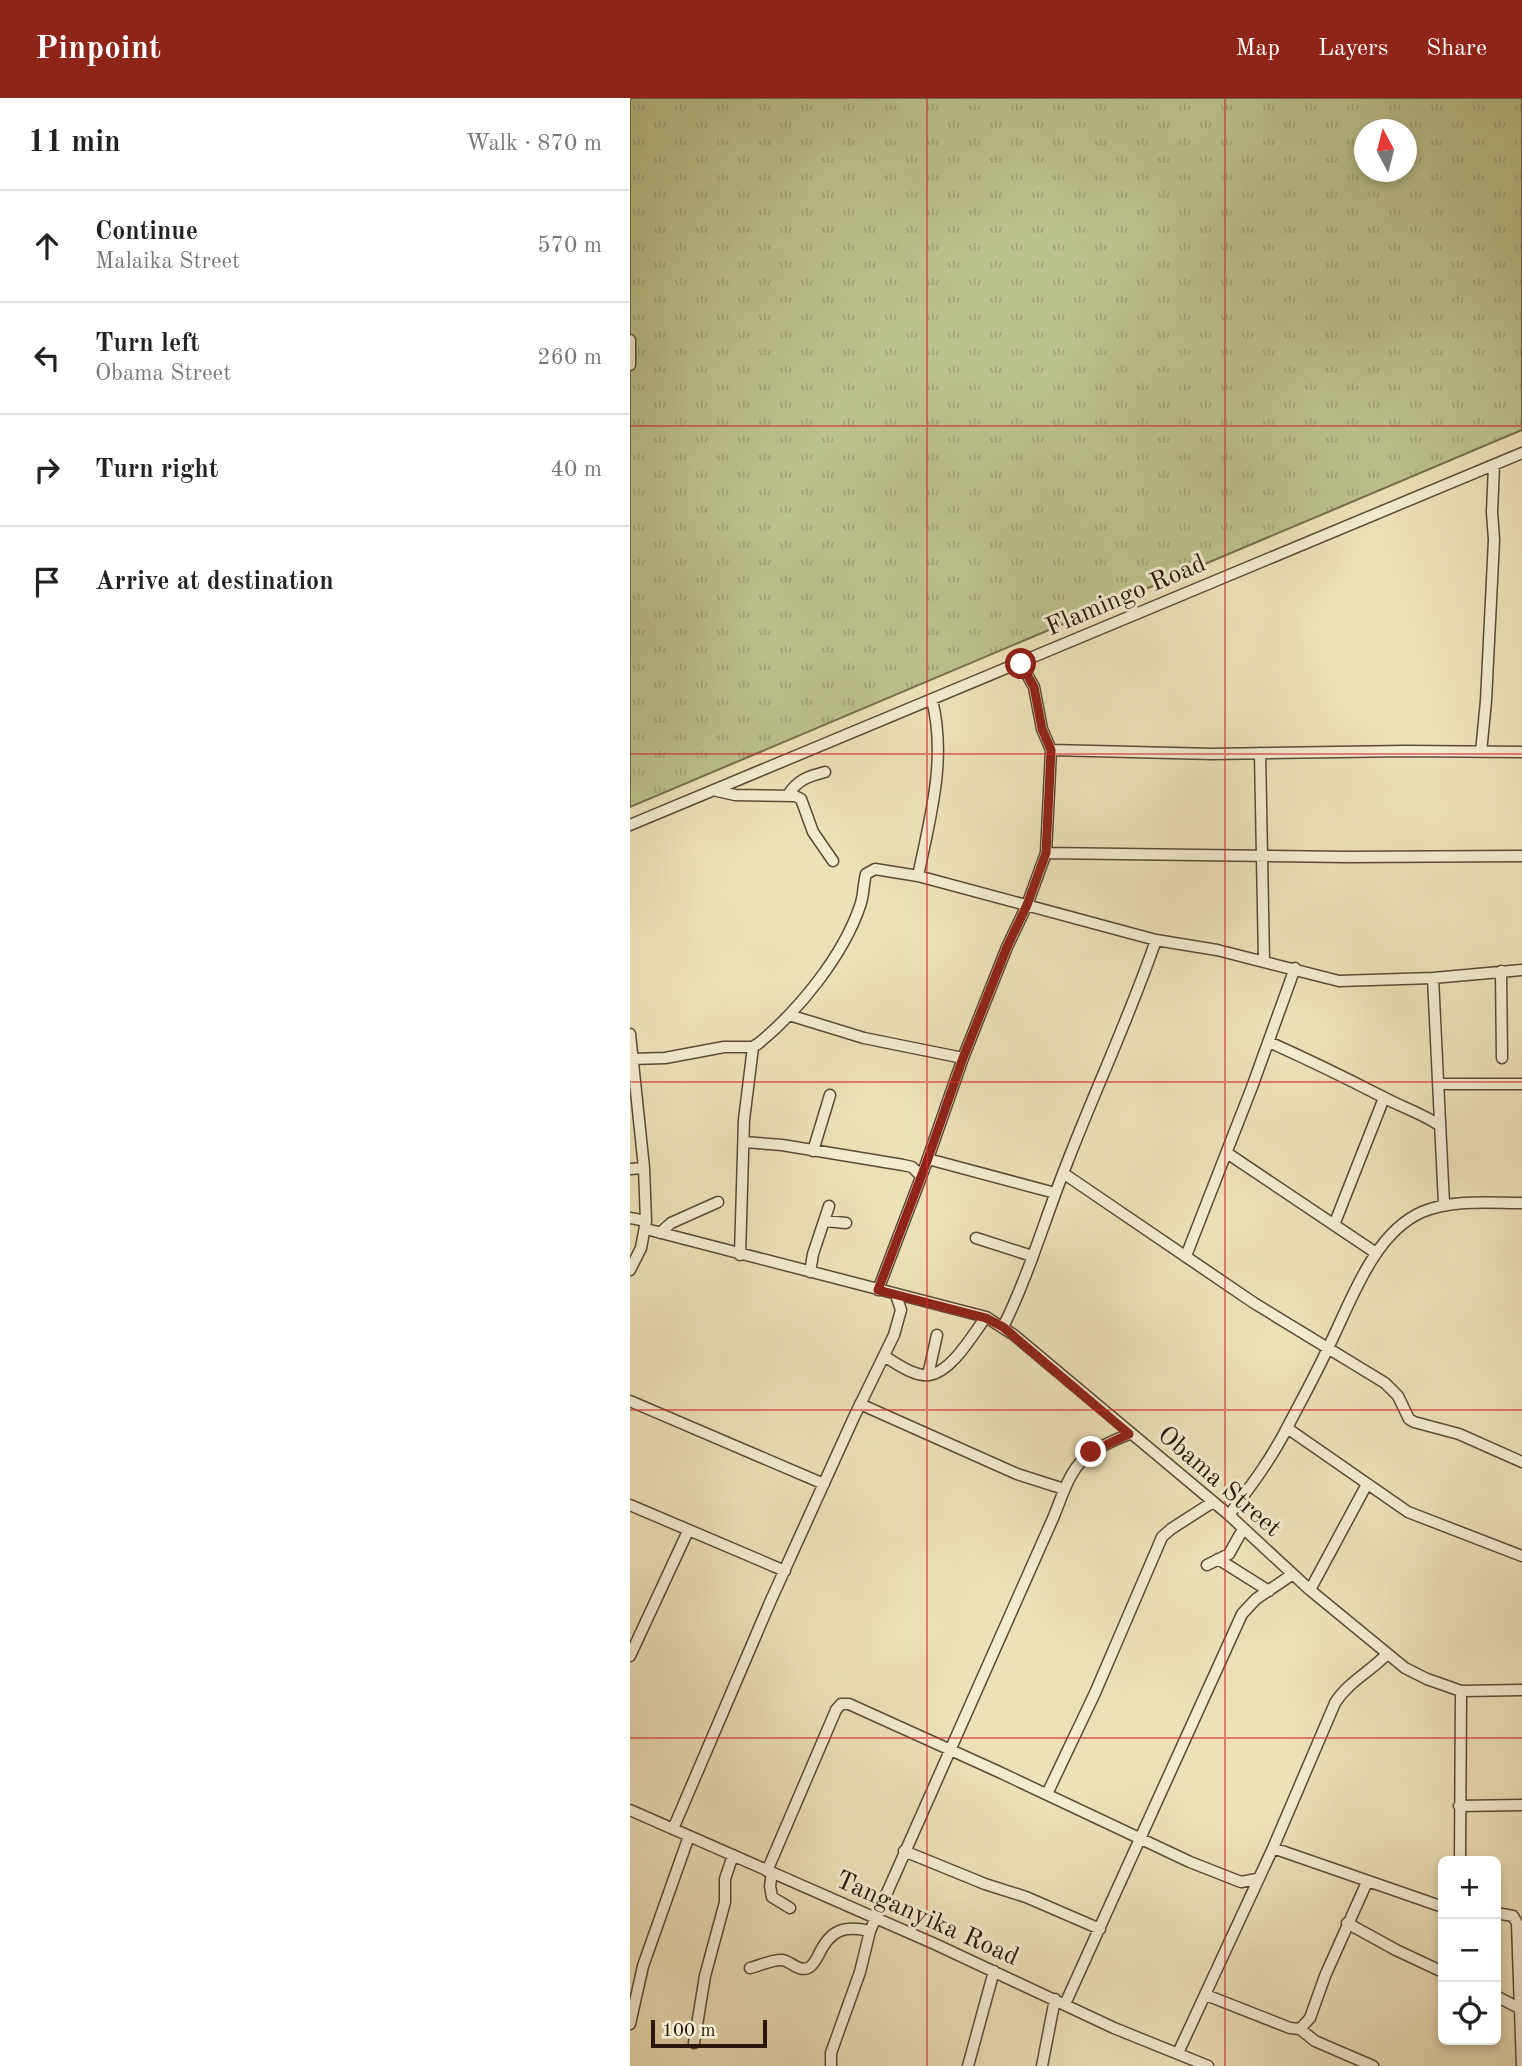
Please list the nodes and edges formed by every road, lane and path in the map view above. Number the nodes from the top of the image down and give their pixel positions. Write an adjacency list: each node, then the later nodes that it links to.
1 (630, 340): 2 (street)
2 (630, 365)
3 (1522, 453): 4 (street, Flamingo Road)
4 (1494, 466): 5 (street, Flamingo Road); 8 (street)
5 (1021, 664): 6 (street, Flamingo Road); 7 (street)
6 (932, 700): 12 (street, Flamingo Road); 19 (street)
7 (1051, 750): 10 (street); 15 (street)
8 (1481, 752): 9 (street); 10 (street)
9 (1522, 752)
10 (1259, 753): 16 (street)
11 (825, 772): 13 (street)
12 (716, 791): 13 (street); 14 (street, Flamingo Road)
13 (788, 795): 18 (street)
14 (630, 825)
15 (1046, 853): 16 (street); 20 (street)
16 (1260, 854): 17 (street); 22 (street)
17 (1522, 856)
18 (833, 861)
19 (918, 876): 20 (street); 27 (street)
20 (1027, 905): 21 (street); 31 (street)
21 (1156, 940): 22 (street); 47 (street)
22 (1264, 961): 23 (street)
23 (1295, 968): 26 (street); 29 (street)
24 (1522, 970): 25 (street)
25 (1501, 971): 26 (street); 32 (street)
26 (1433, 978): 34 (street)
27 (789, 1015): 30 (street); 31 (street)
28 (630, 1034): 33 (street)
29 (1269, 1042): 38 (street); 42 (street)
30 (753, 1047): 33 (street); 40 (street)
31 (963, 1058): 43 (street)
32 (1503, 1058)
33 (632, 1059): 36 (street)
34 (1439, 1084): 35 (street); 39 (street)
35 (1522, 1084)
36 (633, 1094): 45 (street)
37 (830, 1096): 41 (street)
38 (1384, 1098): 39 (street); 58 (street)
39 (1440, 1125): 52 (street)
40 (744, 1142): 41 (street); 62 (street)
41 (813, 1151): 44 (street)
42 (1227, 1153): 58 (street); 64 (street)
43 (927, 1161): 44 (street); 48 (street); 49 (street)
44 (912, 1167): 48 (street)
45 (644, 1168): 46 (street); 57 (street)
46 (630, 1169)
47 (1063, 1173): 49 (street); 64 (street)
48 (921, 1176): 67 (street)
49 (1055, 1193): 63 (street)
50 (718, 1202): 59 (street)
51 (1522, 1203): 52 (street)
52 (1444, 1204): 61 (street)
53 (829, 1206): 55 (street)
54 (630, 1218): 57 (street, Obama Street)
55 (825, 1221): 56 (street); 66 (street)
56 (846, 1223)
57 (646, 1225): 59 (street, Obama Street); 65 (street)
58 (1334, 1225): 61 (street)
59 (660, 1233): 62 (street, Obama Street)
60 (976, 1238): 63 (street)
61 (1376, 1253): 74 (street)
62 (740, 1255): 66 (street, Obama Street)
63 (1032, 1256): 72 (street)
64 (1186, 1256): 74 (street)
65 (630, 1270)
66 (810, 1272): 67 (street, Obama Street)
67 (878, 1290): 68 (street, Obama Street)
68 (896, 1295): 69 (street, Obama Street); 70 (street)
69 (914, 1299): 70 (street); 71 (street, Obama Street)
70 (901, 1310): 75 (street)
71 (986, 1318): 72 (street, Obama Street); 76 (street)
72 (1003, 1327): 80 (street, Obama Street)
73 (937, 1335): 76 (street)
74 (1328, 1349): 79 (street); 81 (street)
75 (884, 1356): 76 (street); 78 (street)
76 (928, 1375)
77 (630, 1401): 82 (street)
78 (860, 1404): 82 (street); 84 (street)
79 (1287, 1428): 83 (street); 87 (street)
80 (1129, 1434): 84 (street); 85 (street, Obama Street)
81 (1522, 1462)
82 (824, 1484): 93 (street)
83 (1367, 1484): 90 (street); 95 (street)
84 (1064, 1489): 102 (street)
85 (1213, 1502): 87 (street, Obama Street); 103 (street)
86 (630, 1505): 89 (street)
87 (1229, 1515): 88 (street, Obama Street)
88 (1243, 1529): 91 (street); 94 (street, Obama Street)
89 (688, 1531): 93 (street); 97 (street)
90 (1522, 1556)
91 (1218, 1559): 92 (street); 96 (street)
92 (1207, 1565)
93 (785, 1571): 107 (street)
94 (1293, 1574): 95 (street, Obama Street); 96 (street)
95 (1310, 1590): 98 (street, Obama Street)
96 (1269, 1591): 109 (street)
97 (635, 1634): 99 (street)
98 (1387, 1654): 101 (street, Obama Street); 110 (street)
99 (630, 1656)
100 (1522, 1690): 101 (street, Obama Street)
101 (1461, 1691): 105 (street)
102 (951, 1750): 103 (street); 111 (street); 114 (street)
103 (1047, 1794): 109 (street)
104 (1522, 1805): 105 (street)
105 (1459, 1806): 113 (street)
106 (630, 1810): 107 (street, Tanganyika Road)
107 (673, 1829): 108 (street, Tanganyika Road)
108 (689, 1836): 112 (street, Tanganyika Road); 132 (street)
109 (1140, 1840): 115 (street); 123 (street)
110 (1273, 1848): 115 (street); 116 (street)
111 (904, 1851): 120 (street); 123 (street)
112 (733, 1855): 114 (street, Tanganyika Road); 134 (street)
113 (1460, 1856)
114 (770, 1872): 118 (street); 120 (street, Tanganyika Road)
115 (1257, 1879): 128 (street)
116 (1367, 1882): 117 (street); 122 (street)
117 (1438, 1905)
118 (790, 1908)
119 (1501, 1913): 121 (street)
120 (876, 1918): 124 (street); 127 (street, Tanganyika Road)
121 (1518, 1920): 131 (street)
122 (1347, 1923): 126 (street); 133 (street)
123 (1100, 1929): 130 (street)
124 (870, 1931): 125 (street); 137 (street)
125 (750, 1968)
126 (1438, 1970)
127 (994, 1971): 130 (street, Tanganyika Road); 138 (street)
128 (1206, 1995): 133 (street); 135 (street)
129 (1501, 1999): 131 (street)
130 (1060, 2001): 135 (street, Tanganyika Road); 139 (street)
131 (1521, 2009): 141 (street)
132 (630, 2024)
133 (1300, 2029): 140 (street)
134 (694, 2043)
135 (1178, 2053): 136 (street, Tanganyika Road)
136 (1202, 2065)
137 (831, 2066)
138 (968, 2066)
139 (1042, 2066)
140 (1373, 2066)
141 (1522, 2066)

